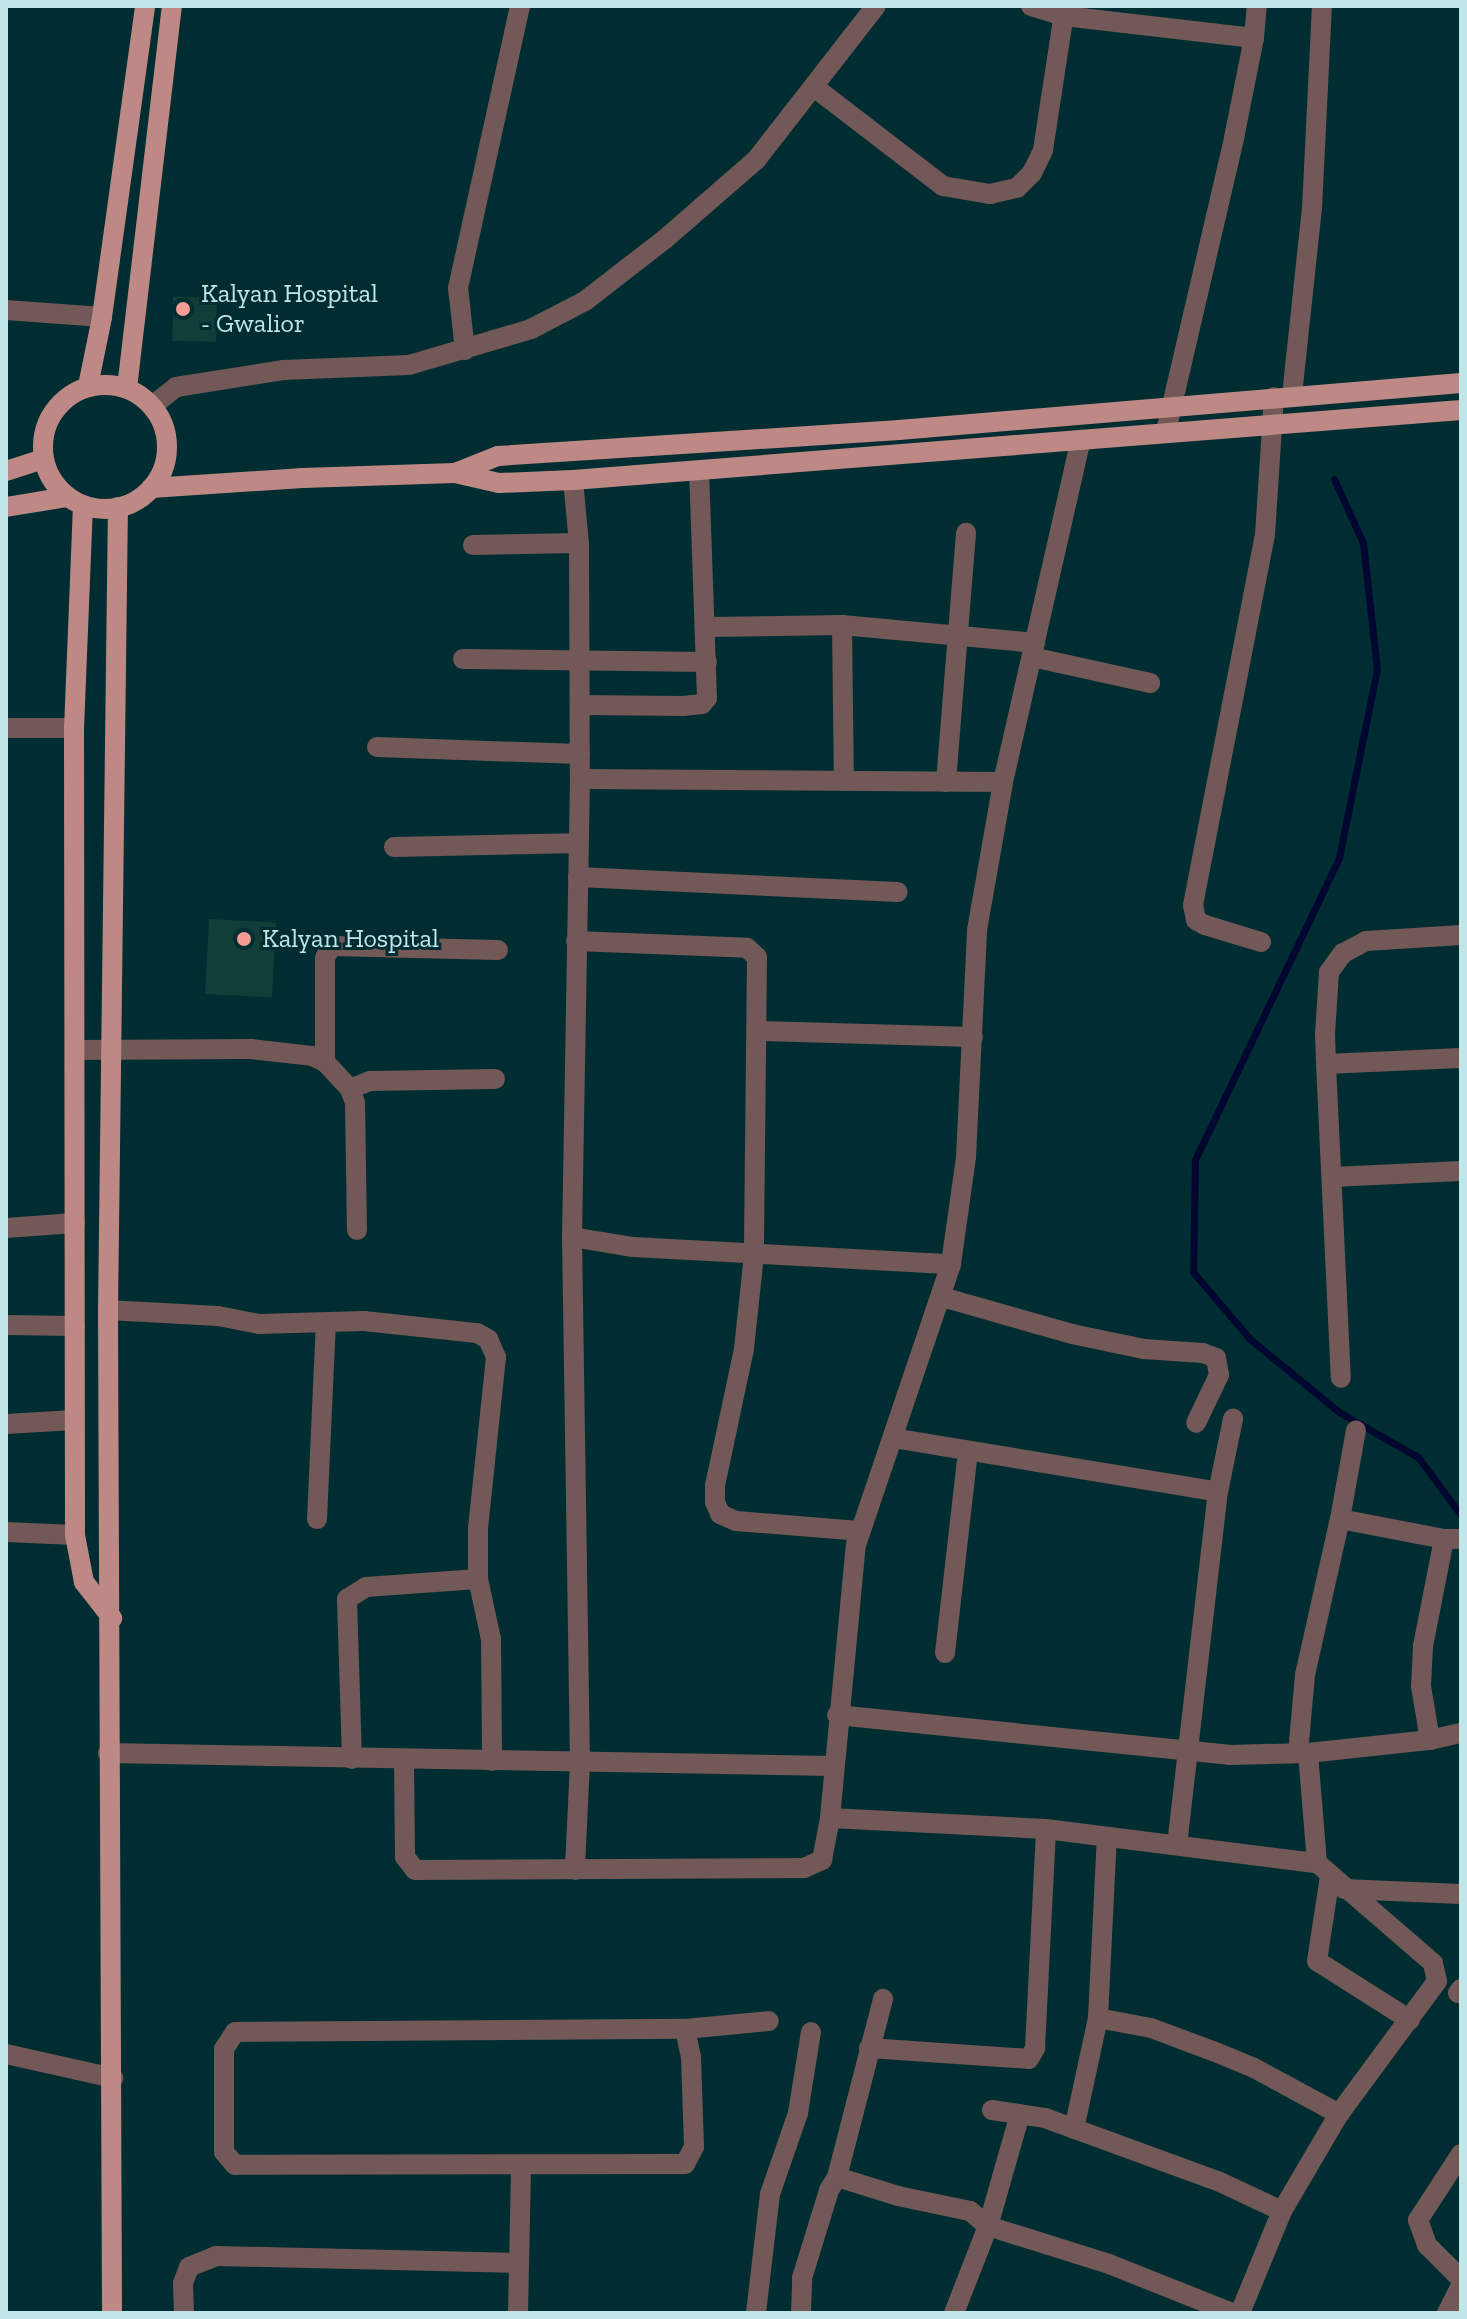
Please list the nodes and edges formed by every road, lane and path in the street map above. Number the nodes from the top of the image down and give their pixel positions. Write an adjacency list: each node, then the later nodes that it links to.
1 (145, 6): 12 (main road)
2 (172, 6): 16 (main road)
3 (520, 6): 13 (street)
4 (876, 6): 10 (street)
5 (1031, 6): 8 (street)
6 (1257, 6): 9 (street)
7 (1322, 6): 17 (street)
8 (1064, 11): 9 (street); 10 (street)
9 (1254, 38): 19 (street)
10 (814, 87): 13 (street)
11 (6, 310): 12 (street)
12 (102, 317): 15 (main road)
13 (465, 350): 18 (street)
14 (1461, 383): 17 (main road)
15 (88, 386): 16 (main road); 24 (main road)
16 (127, 388): 18 (main road)
17 (1283, 396): 19 (main road); 21 (street)
18 (152, 406): 29 (main road)
19 (1172, 409): 22 (street); 27 (main road)
20 (1461, 410): 21 (main road)
21 (1272, 423): 22 (main road); 59 (street)
22 (1166, 431): 23 (main road)
23 (1081, 440): 26 (main road); 39 (street)
24 (43, 459): 25 (main road); 30 (main road)
25 (6, 471)
26 (699, 472): 28 (main road); 37 (street)
27 (455, 473): 28 (main road); 29 (main road)
28 (573, 480): 34 (street)
29 (151, 488): 32 (main road)
30 (75, 501): 31 (main road); 32 (main road); 46 (main road)
31 (6, 507)
32 (118, 507): 64 (main road)
33 (966, 533): 38 (street)
34 (579, 543): 35 (street); 41 (street)
35 (473, 545)
36 (842, 625): 37 (street); 38 (street); 50 (street)
37 (707, 627): 42 (street)
38 (956, 636): 39 (street); 51 (street)
39 (1033, 650): 43 (street); 52 (street)
40 (463, 659): 41 (street)
41 (580, 659): 42 (street); 44 (street)
42 (707, 662): 44 (street)
43 (1150, 683)
44 (580, 705): 48 (street)
45 (6, 728): 46 (street)
46 (74, 728): 63 (main road)
47 (377, 747): 48 (street)
48 (580, 754): 49 (street)
49 (580, 779): 50 (street); 53 (street)
50 (844, 781): 51 (street)
51 (946, 782): 52 (street)
52 (1003, 782): 62 (street)
53 (579, 843): 54 (street); 55 (street)
54 (394, 847)
55 (578, 877): 56 (street); 58 (street)
56 (898, 892)
57 (1461, 935): 67 (street)
58 (576, 941): 61 (street); 75 (street)
59 (1261, 942)
60 (498, 950): 66 (street)
61 (759, 1031): 62 (street); 76 (street)
62 (973, 1037): 77 (street)
63 (75, 1050): 64 (street); 72 (main road)
64 (111, 1053): 66 (street); 79 (main road)
65 (1461, 1058): 67 (street)
66 (325, 1062): 69 (street)
67 (1326, 1064): 71 (street)
68 (495, 1079): 69 (street)
69 (350, 1089): 74 (street)
70 (1461, 1171): 71 (street)
71 (1332, 1177): 83 (street)
72 (75, 1223): 73 (street); 82 (main road)
73 (6, 1228)
74 (357, 1230)
75 (572, 1237): 76 (street); 110 (street)
76 (754, 1255): 77 (street); 94 (street)
77 (951, 1264): 78 (street)
78 (942, 1297): 86 (street); 89 (street)
79 (108, 1310): 80 (street); 99 (main road)
80 (326, 1323): 92 (street); 98 (street)
81 (6, 1325): 82 (street)
82 (75, 1326): 85 (main road)
83 (1341, 1378)
84 (1233, 1419): 91 (street)
85 (74, 1420): 87 (street); 96 (main road)
86 (1196, 1423)
87 (6, 1424)
88 (1356, 1430): 93 (street)
89 (893, 1438): 90 (street); 94 (street)
90 (968, 1451): 91 (street); 100 (street)
91 (1218, 1492): 104 (street)
92 (317, 1519)
93 (1340, 1519): 97 (street); 106 (street)
94 (859, 1531): 101 (street)
95 (6, 1532): 96 (street)
96 (75, 1535): 99 (main road)
97 (1454, 1539): 103 (street)
98 (478, 1579): 107 (street); 109 (street)
99 (112, 1618): 105 (main road)
100 (945, 1653)
101 (837, 1715): 104 (street); 111 (street)
102 (1461, 1733): 103 (street)
103 (1430, 1740): 106 (street)
104 (1186, 1752): 106 (street); 115 (street)
105 (108, 1753): 107 (street); 127 (main road)
106 (1303, 1753): 117 (street)
107 (352, 1759): 108 (street)
108 (404, 1760): 109 (street); 116 (street)
109 (492, 1761): 110 (street)
110 (580, 1762): 111 (street); 116 (street)
111 (833, 1766): 112 (street)
112 (830, 1818): 113 (street); 116 (street)
113 (1046, 1829): 114 (street); 125 (street)
114 (1107, 1837): 115 (street); 120 (street)
115 (1177, 1845): 117 (street)
116 (575, 1870)
117 (1330, 1876): 118 (street); 121 (street); 121 (street)
118 (1461, 1894)
119 (883, 1999): 125 (street)
120 (1098, 2018): 130 (street); 131 (street)
121 (1410, 2020): 130 (street)
122 (769, 2021): 123 (street)
123 (685, 2029): 133 (street); 133 (street)
124 (811, 2032): 142 (street)
125 (869, 2048): 134 (street)
126 (6, 2054): 127 (street)
127 (113, 2078): 139 (main road)
128 (992, 2110): 129 (street)
129 (1020, 2114): 131 (street); 136 (street)
130 (1339, 2114): 135 (street)
131 (1074, 2129): 135 (street)
132 (1461, 2154): 138 (street)
133 (521, 2167): 137 (street)
134 (837, 2177): 136 (street); 143 (street)
135 (1282, 2211): 146 (street)
136 (988, 2226): 144 (street); 145 (street)
137 (518, 2263): 140 (street); 141 (street)
138 (1461, 2282): 147 (street)
139 (112, 2313)
140 (184, 2313)
141 (518, 2313)
142 (756, 2313)
143 (801, 2313)
144 (954, 2313)
145 (1232, 2313)
146 (1240, 2313)
147 (1447, 2313)

